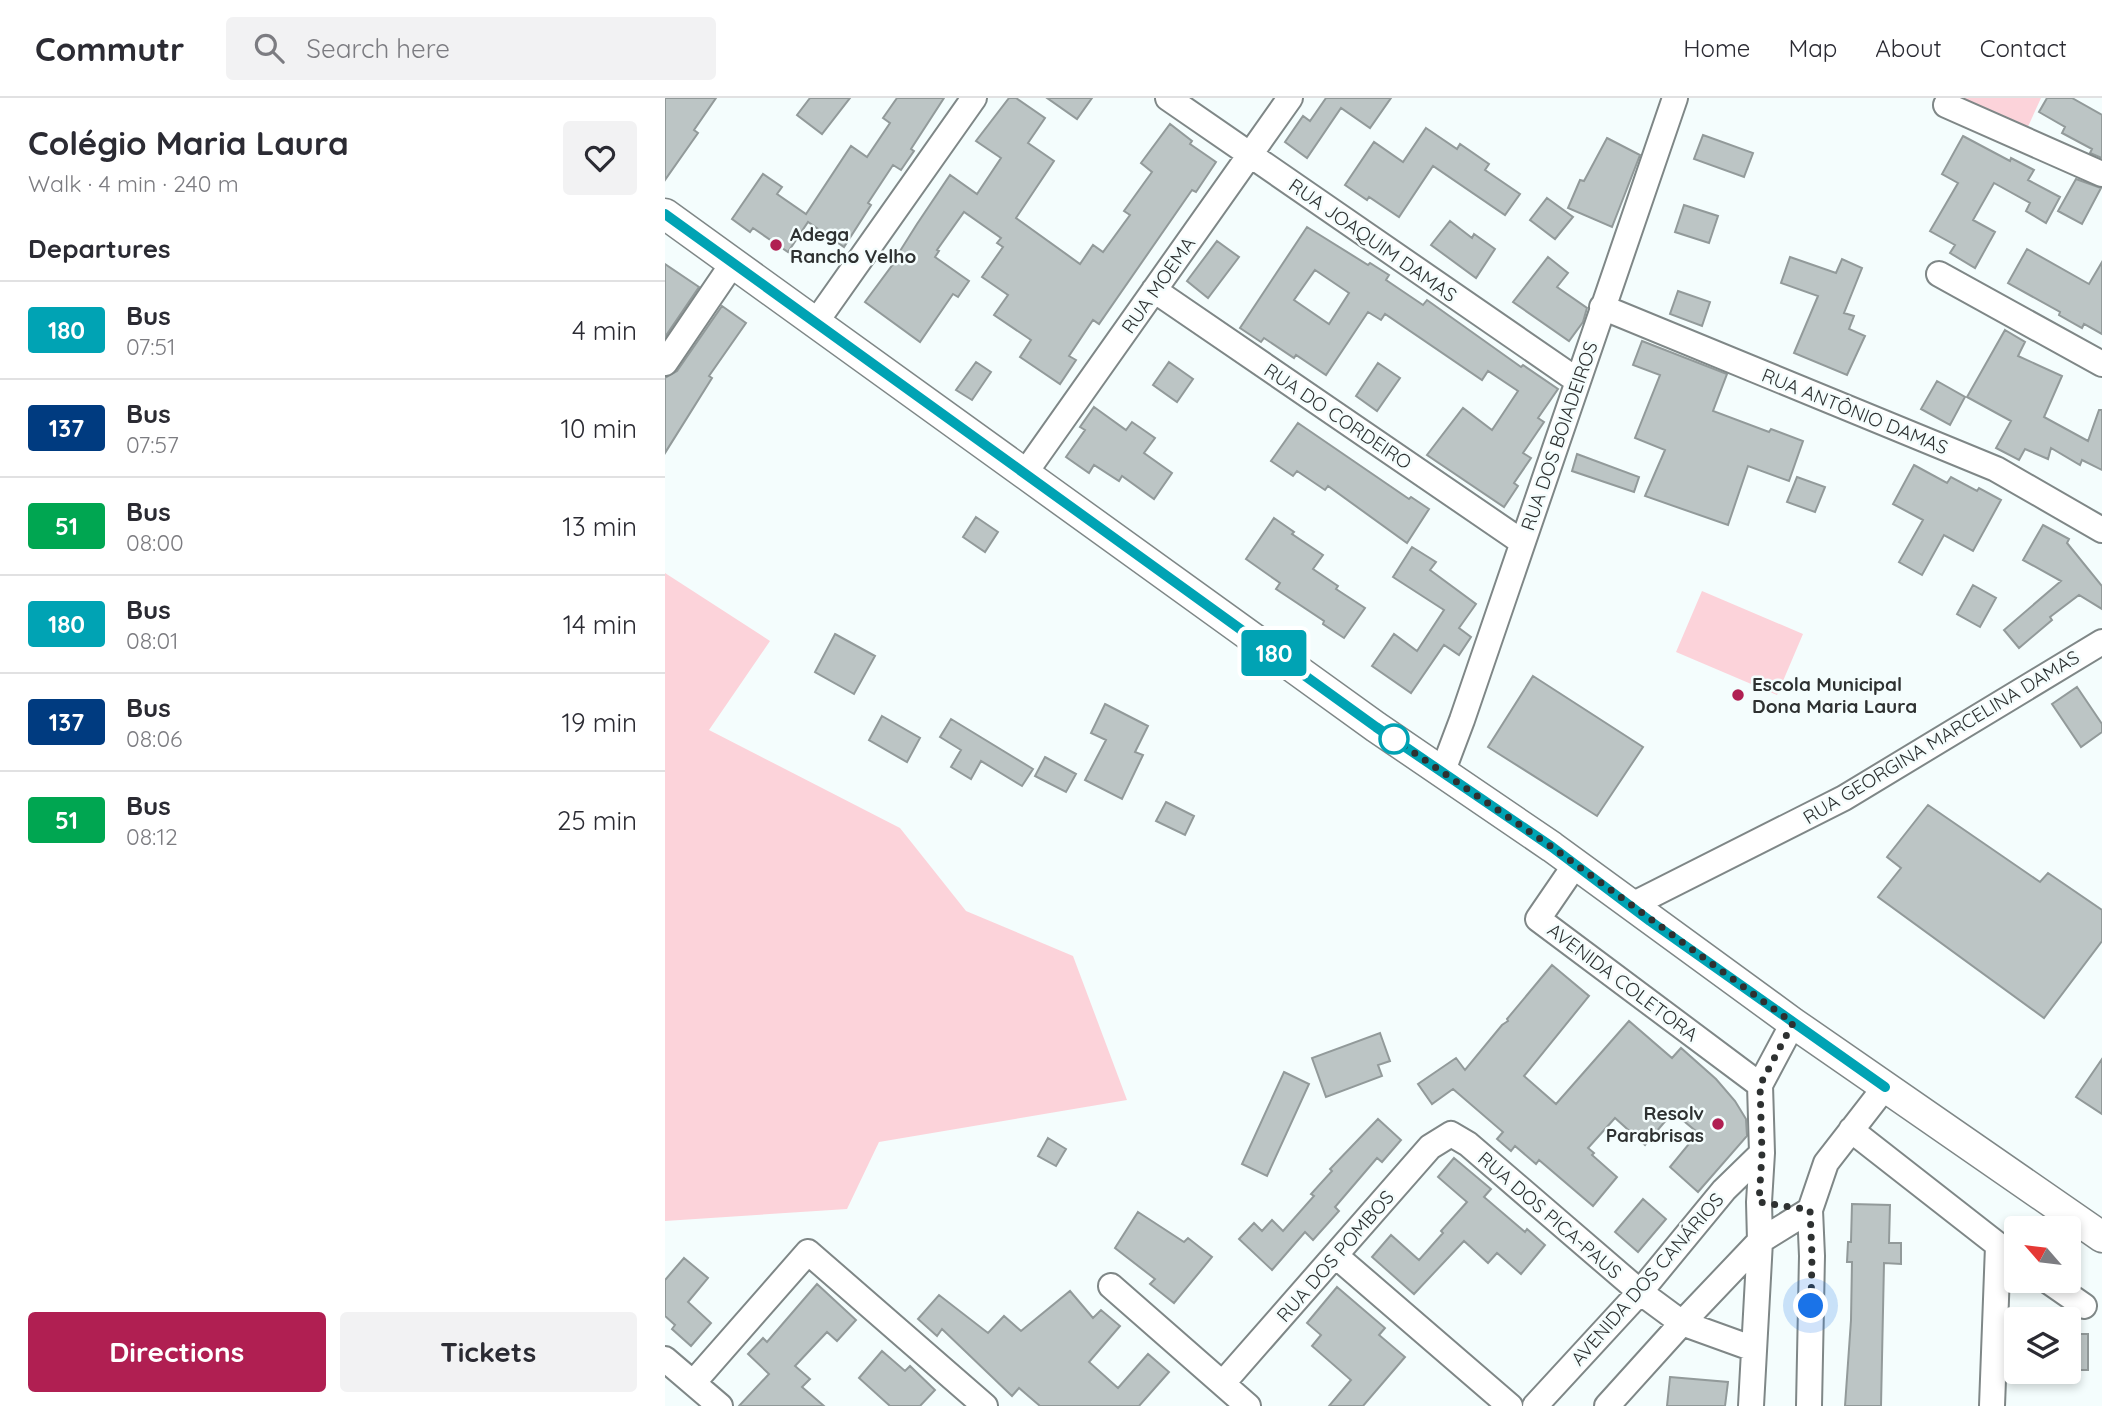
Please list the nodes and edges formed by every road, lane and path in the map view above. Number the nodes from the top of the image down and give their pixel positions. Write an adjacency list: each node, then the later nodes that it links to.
1 (974, 98): 13 (street)
2 (1168, 98): 6 (street, RUA JOAQUIM DAMAS)
3 (1290, 98): 6 (street, RUA MOEMA)
4 (1675, 98): 12 (street, RUA DOS BOIADEIROS)
5 (1946, 105): 7 (street)
6 (1250, 155): 11 (street, RUA MOEMA); 16 (street, RUA JOAQUIM DAMAS)
7 (2102, 174)
8 (665, 214): 9 (main road)
9 (733, 263): 13 (main road); 14 (street)
10 (1939, 274): 15 (street)
11 (1154, 290): 17 (street, RUA MOEMA); 19 (street, RUA DO CORDEIRO)
12 (1602, 307): 16 (street, RUA DOS BOIADEIROS); 18 (street, RUA ANTÔNIO DAMAS)
13 (816, 321): 17 (main road)
14 (665, 363)
15 (2102, 364)
16 (1578, 381): 19 (street, RUA DOS BOIADEIROS)
17 (1025, 473): 21 (main road)
18 (2102, 530)
19 (1522, 542): 21 (street, RUA DOS BOIADEIROS)
20 (2102, 642): 23 (street, RUA GEORGINA MARCELINA DAMAS)
21 (1442, 773): 22 (main road)
22 (1575, 865): 23 (main road); 25 (street, AVENIDA COLETORA)
23 (1630, 906): 24 (main road)
24 (1793, 1023): 25 (street); 26 (main road)
25 (1760, 1085): 29 (street)
26 (1885, 1087): 27 (street); 33 (main road)
27 (1851, 1130): 32 (street); 35 (street)
28 (1451, 1134): 36 (street, RUA DOS POMBOS); 39 (street, RUA DOS PICA-PAUS)
29 (1762, 1153): 30 (street, AVENIDA DOS CANÁRIOS); 31 (street)
30 (1724, 1190): 31 (street); 39 (street, AVENIDA DOS CANÁRIOS)
31 (1759, 1202): 32 (street); 34 (street)
32 (1810, 1210): 34 (street); 54 (street)
33 (2102, 1237)
34 (1760, 1241): 42 (street); 43 (street)
35 (2004, 1250)
36 (1336, 1256): 46 (street, RUA DOS POMBOS); 50 (street)
37 (2004, 1283): 55 (street)
38 (1111, 1286): 46 (street)
39 (1640, 1292): 42 (street, RUA DOS PICA-PAUS); 51 (street, AVENIDA DOS CANÁRIOS)
40 (2065, 1293): 41 (street)
41 (2084, 1306)
42 (1682, 1323): 43 (street, RUA DOS PICA-PAUS); 52 (street)
43 (1754, 1349): 53 (street)
44 (665, 1359): 45 (street)
45 (693, 1383): 47 (street); 48 (street)
46 (1223, 1383): 49 (street)
47 (720, 1406)
48 (985, 1406)
49 (1248, 1406)
50 (1510, 1406)
51 (1535, 1406)
52 (1608, 1406)
53 (1751, 1406)
54 (1809, 1406)
55 (1992, 1406)

